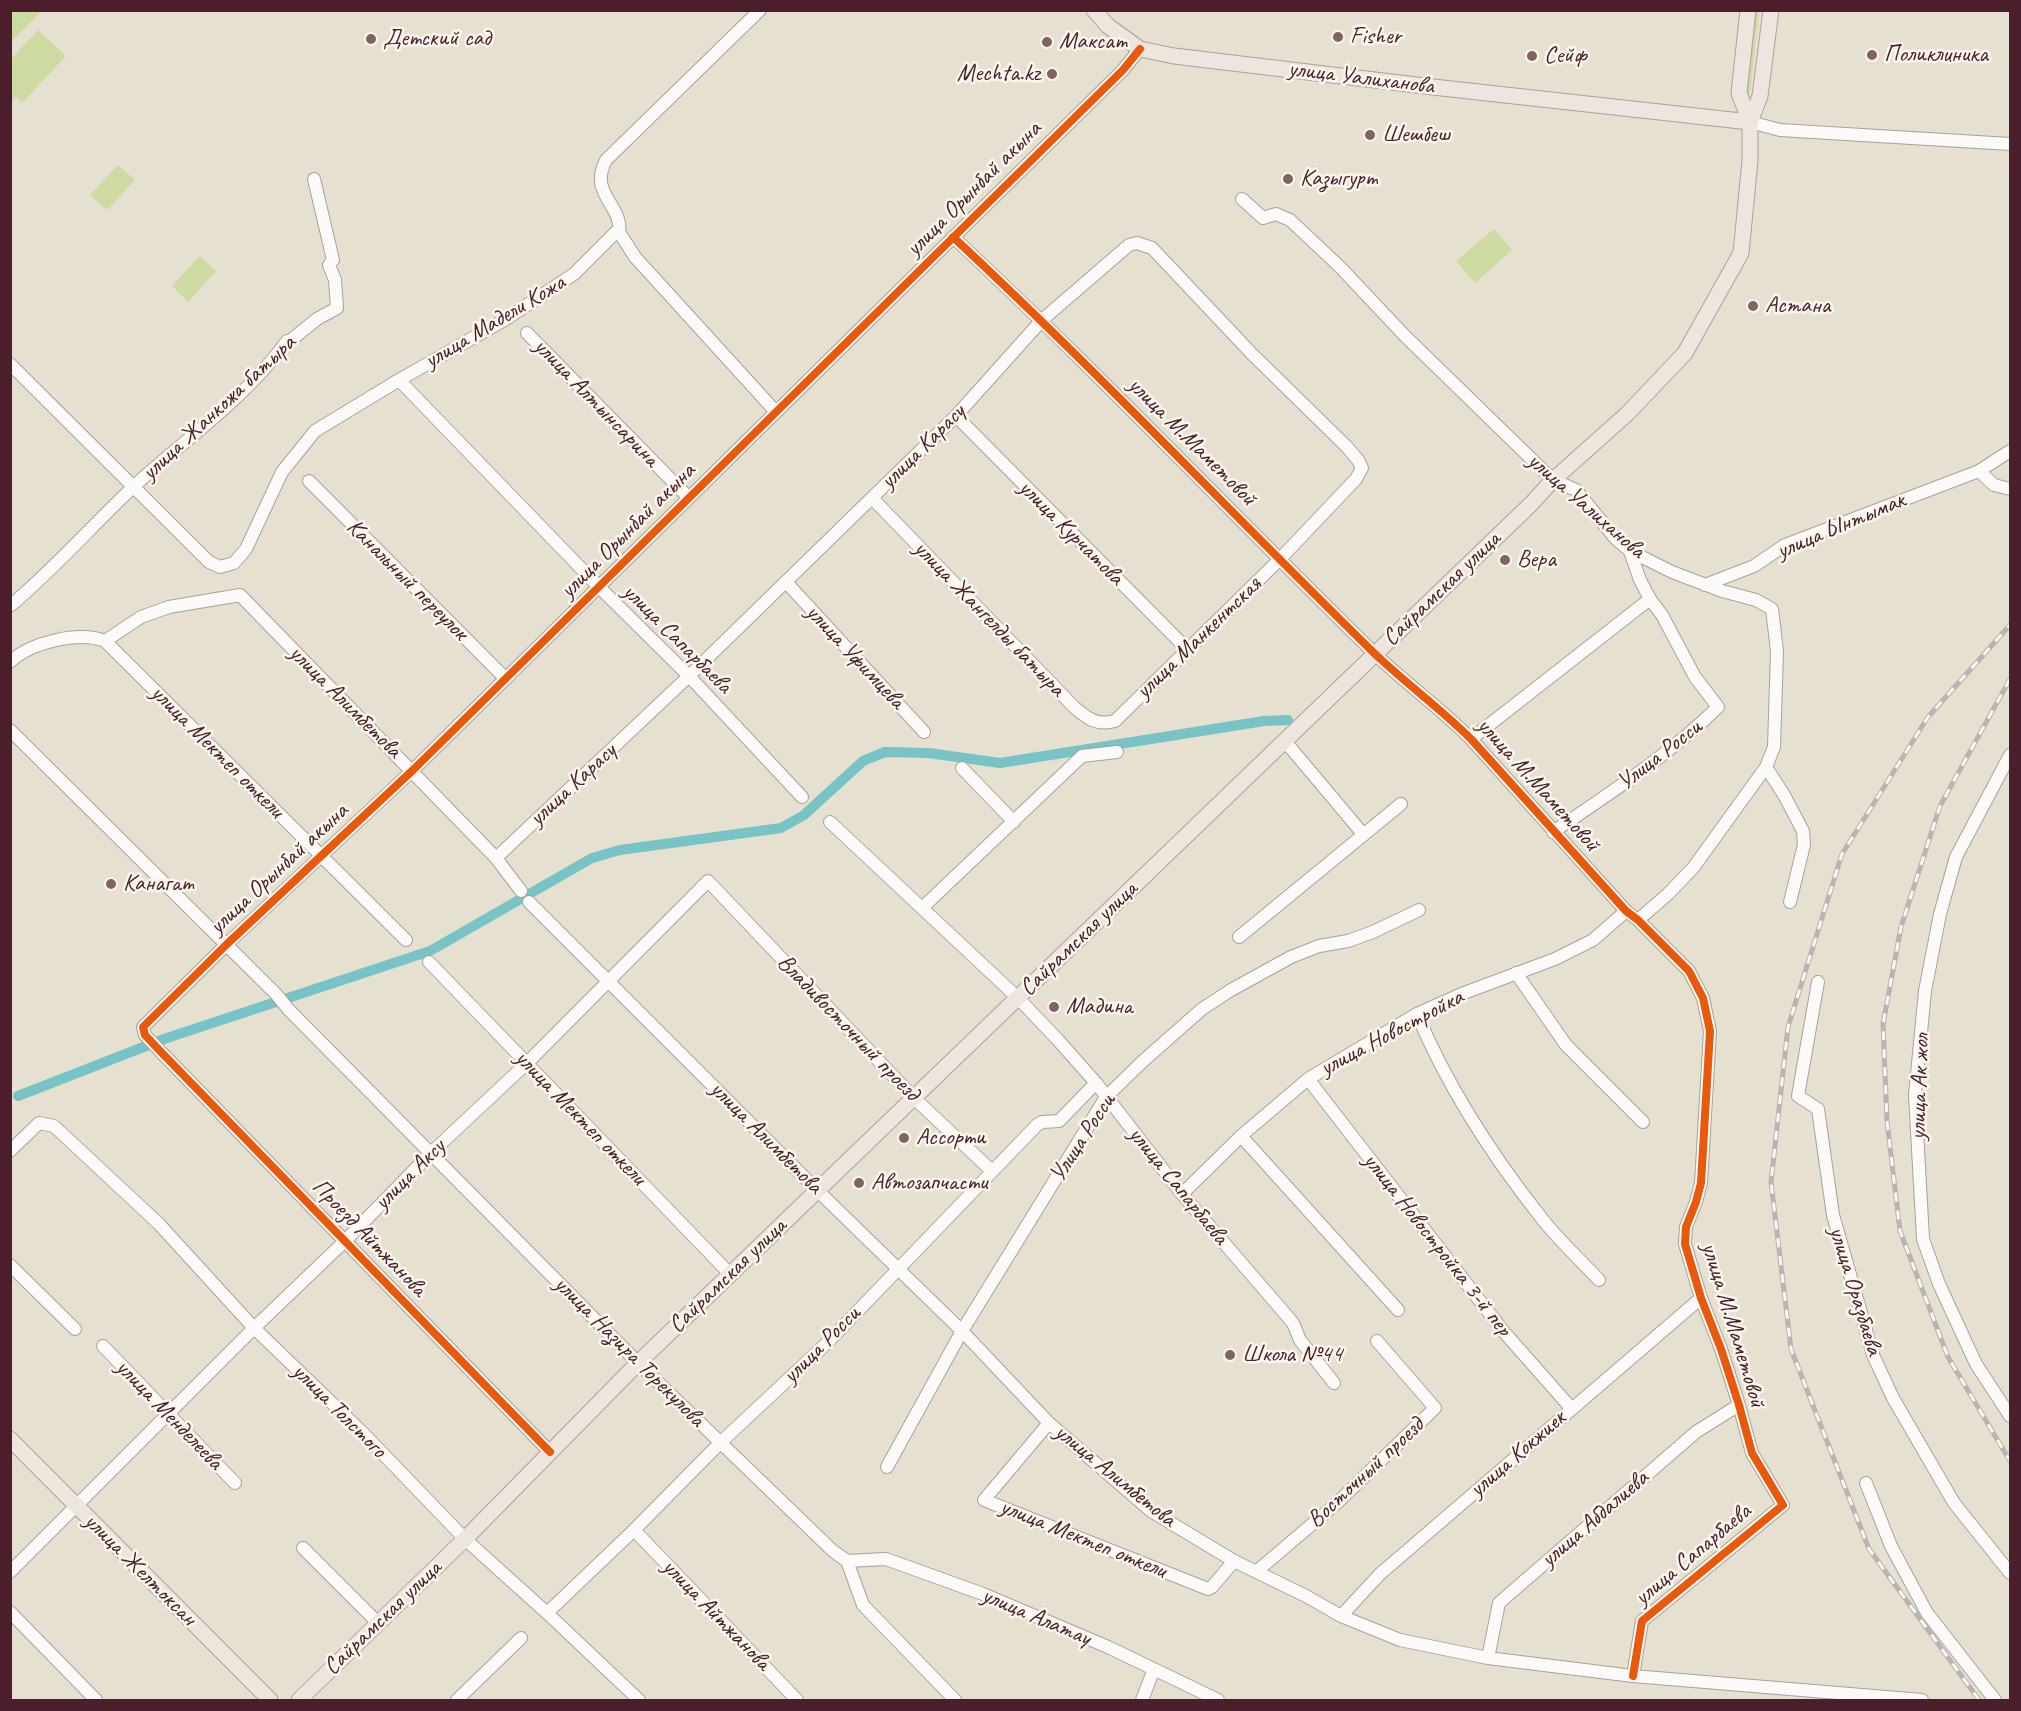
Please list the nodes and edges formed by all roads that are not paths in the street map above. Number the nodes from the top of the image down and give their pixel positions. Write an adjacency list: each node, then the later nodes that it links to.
1 (760, 10): 10 (street)
2 (1094, 10): 5 (main road, улица Уалиханова)
3 (1748, 10): 6 (main road)
4 (1772, 10): 6 (main road)
5 (1140, 49): 6 (main road, улица Уалиханова); 11 (street, улица Орынбай акына)
6 (1750, 122): 7 (street); 21 (main road, Сайрамская улица)
7 (2010, 144)
8 (314, 179): 23 (street, улица Жанкожа батыра)
9 (1242, 199): 21 (street, улица Уалиханова)
10 (619, 232): 15 (street, улица Мадели Кожа); 16 (street)
11 (953, 237): 12 (street, улица М.Маметовой); 16 (street, улица Орынбай акына)
12 (1042, 320): 17 (street, улица Карасу); 18 (street, улица Карасу); 28 (street, улица М.Маметовой)
13 (527, 333): 25 (street, улица Алтынсарина)
14 (10, 364): 23 (street)
15 (399, 380): 23 (street, улица Мадели Кожа); 31 (street, улица Сапарбаева)
16 (776, 412): 25 (street, улица Орынбай акына)
17 (956, 416): 26 (street, улица Карасу); 35 (street, улица Курчатова)
18 (1347, 447): 28 (street, улица Манкентская)
19 (2010, 451): 20 (street, улица Ынтымак)
20 (1979, 471): 24 (street); 30 (street, улица Ынтымак)
21 (1553, 480): 27 (street, улица Уалиханова); 36 (main road, Сайрамская улица)
22 (309, 482): 39 (street, Канальный переулок)
23 (133, 488): 33 (street, улица Жанкожа батыра)
24 (2010, 489)
25 (689, 498): 31 (street, улица Орынбай акына)
26 (872, 498): 29 (street, улица Карасу); 40 (street, улица Жангелды батыра)
27 (1630, 551): 30 (street, улица Уалиханова); 32 (street, Улица Росси)
28 (1280, 558): 35 (street, улица Манкентская); 36 (street, улица М.Маметовой)
29 (786, 582): 38 (street, улица Карасу); 42 (street, улица Уфимцева)
30 (1705, 585): 47 (street, улица Уалиханова)
31 (598, 587): 38 (street, улица Сапарбаева); 39 (street, улица Орынбай акына)
32 (1650, 599): 43 (street); 54 (street, Улица Росси)
33 (10, 606)
34 (105, 641): 37 (street); 49 (street, улица Алимбетова); 56 (street, улица Мектеп откели)
35 (1187, 650): 40 (street, улица Манкентская)
36 (1375, 654): 43 (street, улица М.Маметовой); 44 (main road, Сайрамская улица)
37 (10, 662)
38 (689, 676): 50 (street, улица Сапарбаева); 57 (street, улица Карасу)
39 (506, 679): 49 (street, улица Орынбай акына)
40 (1115, 721)
41 (10, 730): 68 (street, улица Назира Торекулова)
42 (924, 732)
43 (1471, 739): 54 (street, улица М.Маметовой)
44 (1284, 740): 55 (street); 73 (main road, Сайрамская улица)
45 (1117, 752): 53 (street)
46 (2010, 755): 105 (street, улица Ак жол)
47 (1766, 767): 61 (street); 65 (street, улица Уалиханова)
48 (962, 768): 53 (street)
49 (413, 770): 56 (street, улица Орынбай акына); 57 (street, улица Алимбетова)
50 (801, 797)
51 (1401, 804): 55 (street)
52 (830, 822): 62 (street, улица Сапарбаева)
53 (1014, 822): 62 (street)
54 (1553, 832): 64 (street, улица М.Маметовой)
55 (1363, 834): 66 (street)
56 (322, 855): 67 (street, улица Мектеп откели); 68 (street, улица Орынбай акына)
57 (496, 858): 59 (street, улица Алимбетова)
58 (708, 881): 71 (street, улица Аксу); 80 (street, Владивосточный проезд)
59 (521, 891)
60 (529, 902): 71 (street, улица Алимбетова)
61 (1790, 902)
62 (922, 909): 73 (street, улица Сапарбаева)
63 (1419, 910): 79 (street, Улица Росси)
64 (1626, 911): 65 (street, улица М.Маметовой); 70 (street, улица Новостройка)
65 (1638, 920): 93 (street, улица М.Маметовой)
66 (1239, 937)
67 (406, 940)
68 (227, 944): 75 (street, улица Орынбай акына); 84 (street, улица Назира Торекулова)
69 (429, 962): 76 (street, улица Мектеп откели)
70 (1516, 973): 74 (street, улица Новостройка); 81 (street)
71 (608, 981): 76 (street, улица Аксу); 86 (street, улица Алимбетова)
72 (1818, 982): 122 (street, улица Оразбаева)
73 (1018, 998): 78 (street, улица Сапарбаева); 80 (main road, Сайрамская улица)
74 (1417, 1014): 77 (street, улица Новостройка); 92 (street)
75 (161, 1052): 88 (street, Проезд Айтжанова)
76 (527, 1063): 84 (street, улица Аксу); 91 (street, улица Мектеп откели)
77 (1308, 1079): 82 (street, улица Новостройка); 103 (street, улица Новостройка 3-й пер)
78 (1095, 1083): 79 (street, улица Сапарбаева); 85 (street, улица Росси)
79 (1106, 1097): 87 (street, улица Сапарбаева); 97 (street, Улица Росси)
80 (914, 1098): 85 (street, Владивосточный проезд); 86 (main road, Сайрамская улица)
81 (1643, 1122)
82 (1242, 1136): 87 (street, улица Новостройка); 94 (street)
83 (10, 1151): 95 (street, улица Толстого)
84 (431, 1153): 88 (street, улица Аксу); 100 (street, улица Назира Торекулова)
85 (992, 1171): 90 (street, улица Росси)
86 (817, 1190): 90 (street, улица Алимбетова); 91 (main road, Сайрамская улица)
87 (1182, 1194): 101 (street, улица Сапарбаева)
88 (345, 1241): 95 (street, улица Аксу); 109 (street, Проезд Айтжанова)
89 (10, 1264): 96 (street)
90 (898, 1269): 97 (street, улица Алимбетова); 108 (street, улица Росси)
91 (730, 1274): 100 (main road, Сайрамская улица)
92 (1599, 1280)
93 (1701, 1298): 102 (street, улица М.Маметовой); 103 (street, улица Кокжиек)
94 (1398, 1310)
95 (254, 1328): 104 (street, улица Аксу); 116 (street, улица Толстого)
96 (75, 1329)
97 (962, 1331): 106 (street, улица Алимбетова); 110 (street, Улица Росси)
98 (1377, 1341): 121 (street, Восточный проезд)
99 (103, 1346): 104 (street, улица Менделеева)
100 (638, 1363): 108 (street, улица Назира Торекулова); 109 (main road, Сайрамская улица)
101 (1334, 1383)
102 (1739, 1405): 113 (street, улица М.Маметовой); 128 (street, улица Абдалиева)
103 (1571, 1408): 125 (street, улица Кокжиек)
104 (169, 1415): 111 (street, улица Менделеева); 114 (street, улица Аксу)
105 (2010, 1416)
106 (1049, 1423): 119 (street, улица Алимбетова); 119 (street, улица Мектеп откели)
107 (10, 1439): 114 (main road, улица Желтоксан)
108 (720, 1443): 115 (street, улица Росси); 118 (street, улица Назира Торекулова)
109 (550, 1452): 116 (main road, Сайрамская улица)
110 (887, 1467)
111 (235, 1483)
112 (1866, 1483): 141 (street)
113 (1783, 1505): 130 (street, улица Сапарбаева)
114 (76, 1506): 120 (street, улица Аксу); 132 (main road, улица Желтоксан)
115 (634, 1530): 124 (street, улица Росси); 136 (street, улица Айтжанова)
116 (465, 1539): 124 (street, улица Толстого); 126 (main road, Сайрамская улица)
117 (303, 1548): 126 (street)
118 (848, 1561): 129 (street, улица Алатау); 137 (street)
119 (1234, 1561): 121 (street, улица Алимбетова)
120 (10, 1572)
121 (1256, 1572): 125 (street, улица Алимбетова)
122 (2010, 1573)
123 (10, 1612): 131 (street)
124 (547, 1613): 135 (street, улица Толстого)
125 (1341, 1616): 128 (street, улица Алимбетова)
126 (378, 1623): 133 (main road, Сайрамская улица)
127 (521, 1638): 134 (street)
128 (1488, 1658): 130 (street, улица Алимбетова)
129 (1154, 1669): 138 (street); 139 (street, улица Алатау)
130 (1634, 1676): 140 (street, улица Алимбетова)
131 (93, 1700)
132 (270, 1701)
133 (299, 1701)
134 (457, 1701)
135 (639, 1701)
136 (797, 1701)
137 (955, 1701)
138 (1143, 1701)
139 (1218, 1701)
140 (1922, 1701)
141 (1995, 1701)

